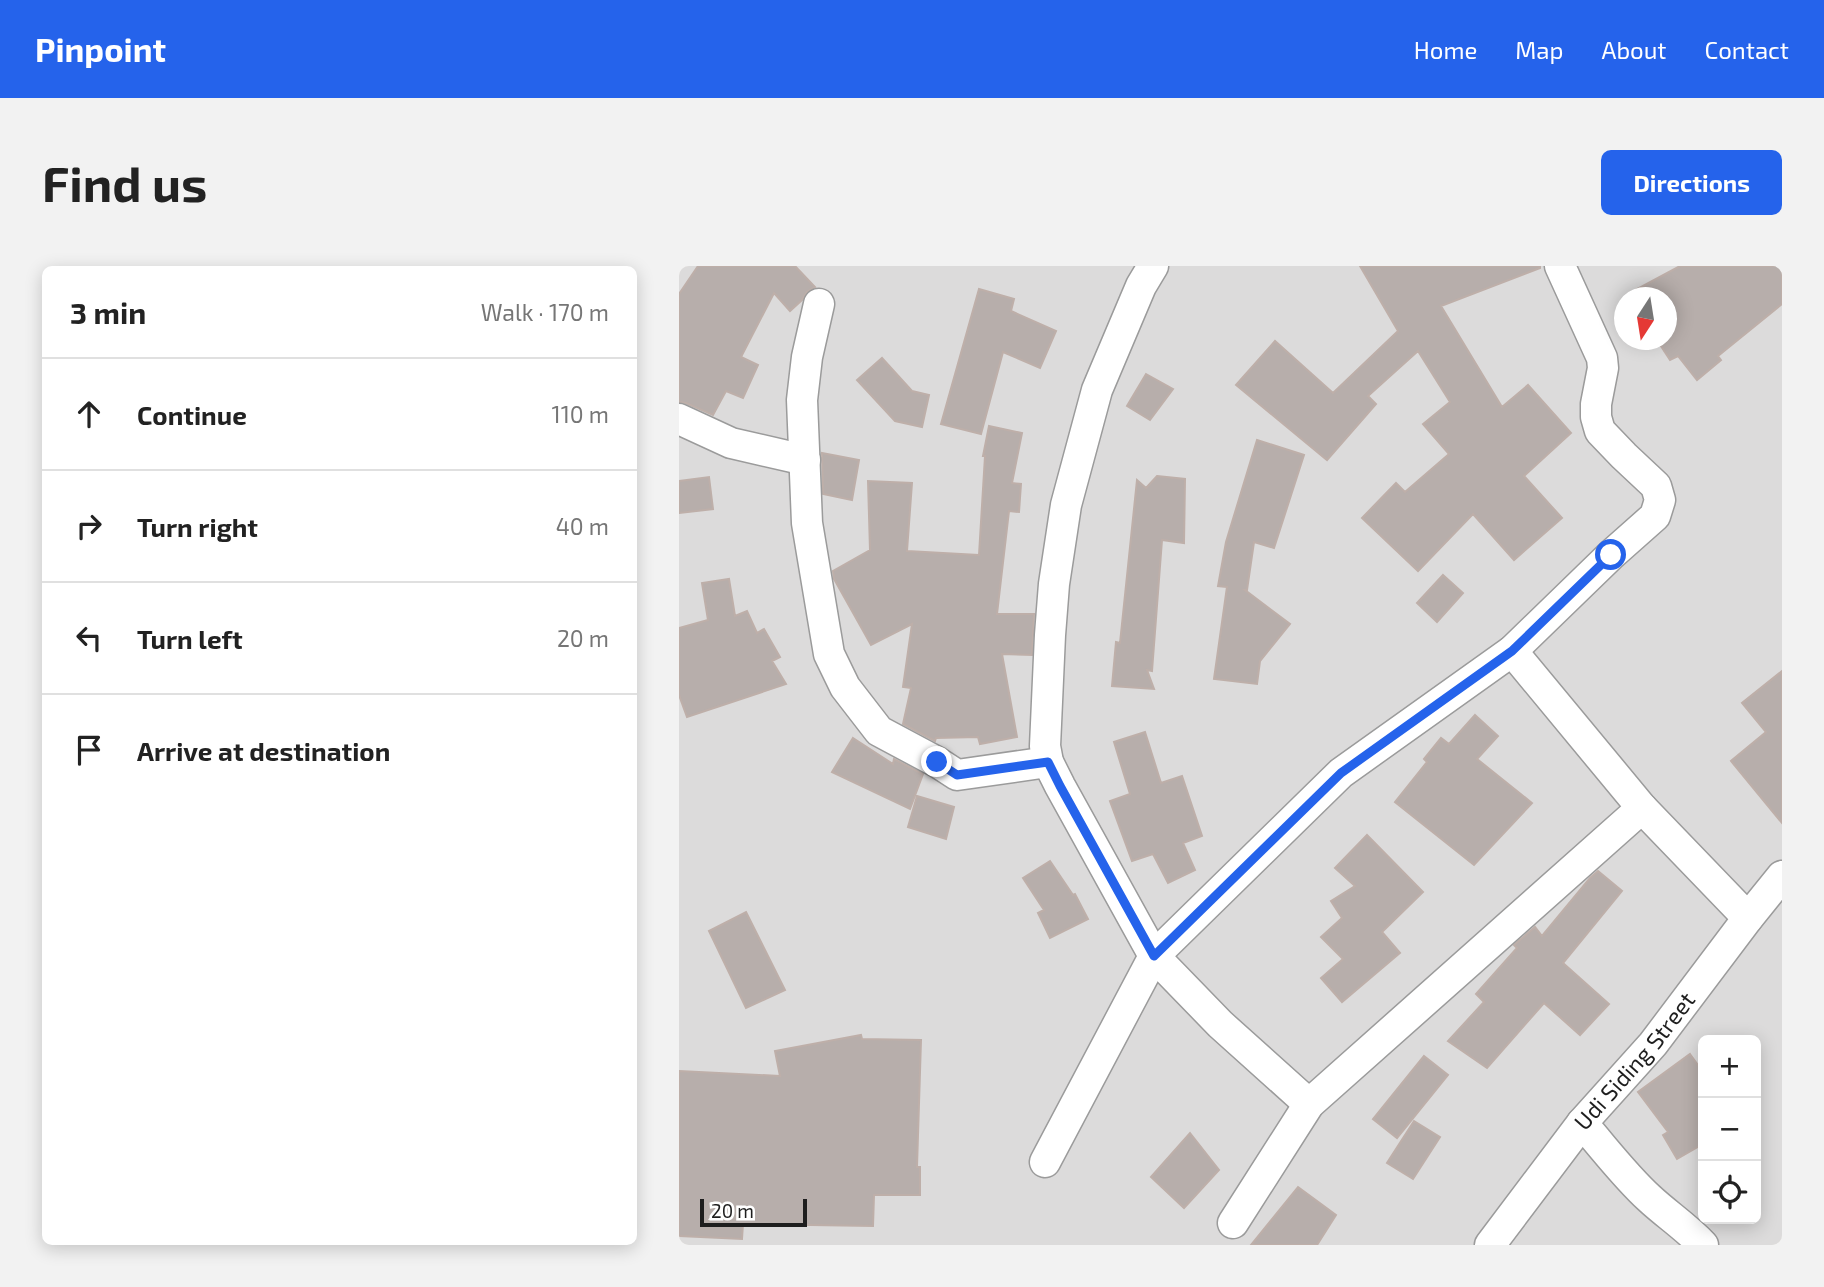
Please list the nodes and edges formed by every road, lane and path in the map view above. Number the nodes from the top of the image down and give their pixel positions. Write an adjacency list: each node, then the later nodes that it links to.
1 (1153, 266): 7 (street)
2 (1560, 266): 6 (street)
3 (819, 304): 5 (street)
4 (679, 419): 5 (street)
5 (805, 460): 7 (street)
6 (1512, 651): 8 (street); 11 (street)
7 (1048, 762): 11 (street)
8 (1642, 808): 10 (street); 12 (street)
9 (1782, 876): 10 (street, Udi Siding Street)
10 (1748, 918): 13 (street, Udi Siding Street)
11 (1154, 956): 12 (street); 14 (street)
12 (1309, 1104): 15 (street)
13 (1582, 1123): 16 (street, Udi Siding Street); 17 (street)
14 (1045, 1162)
15 (1233, 1223)
16 (1490, 1245)
17 (1703, 1245)

